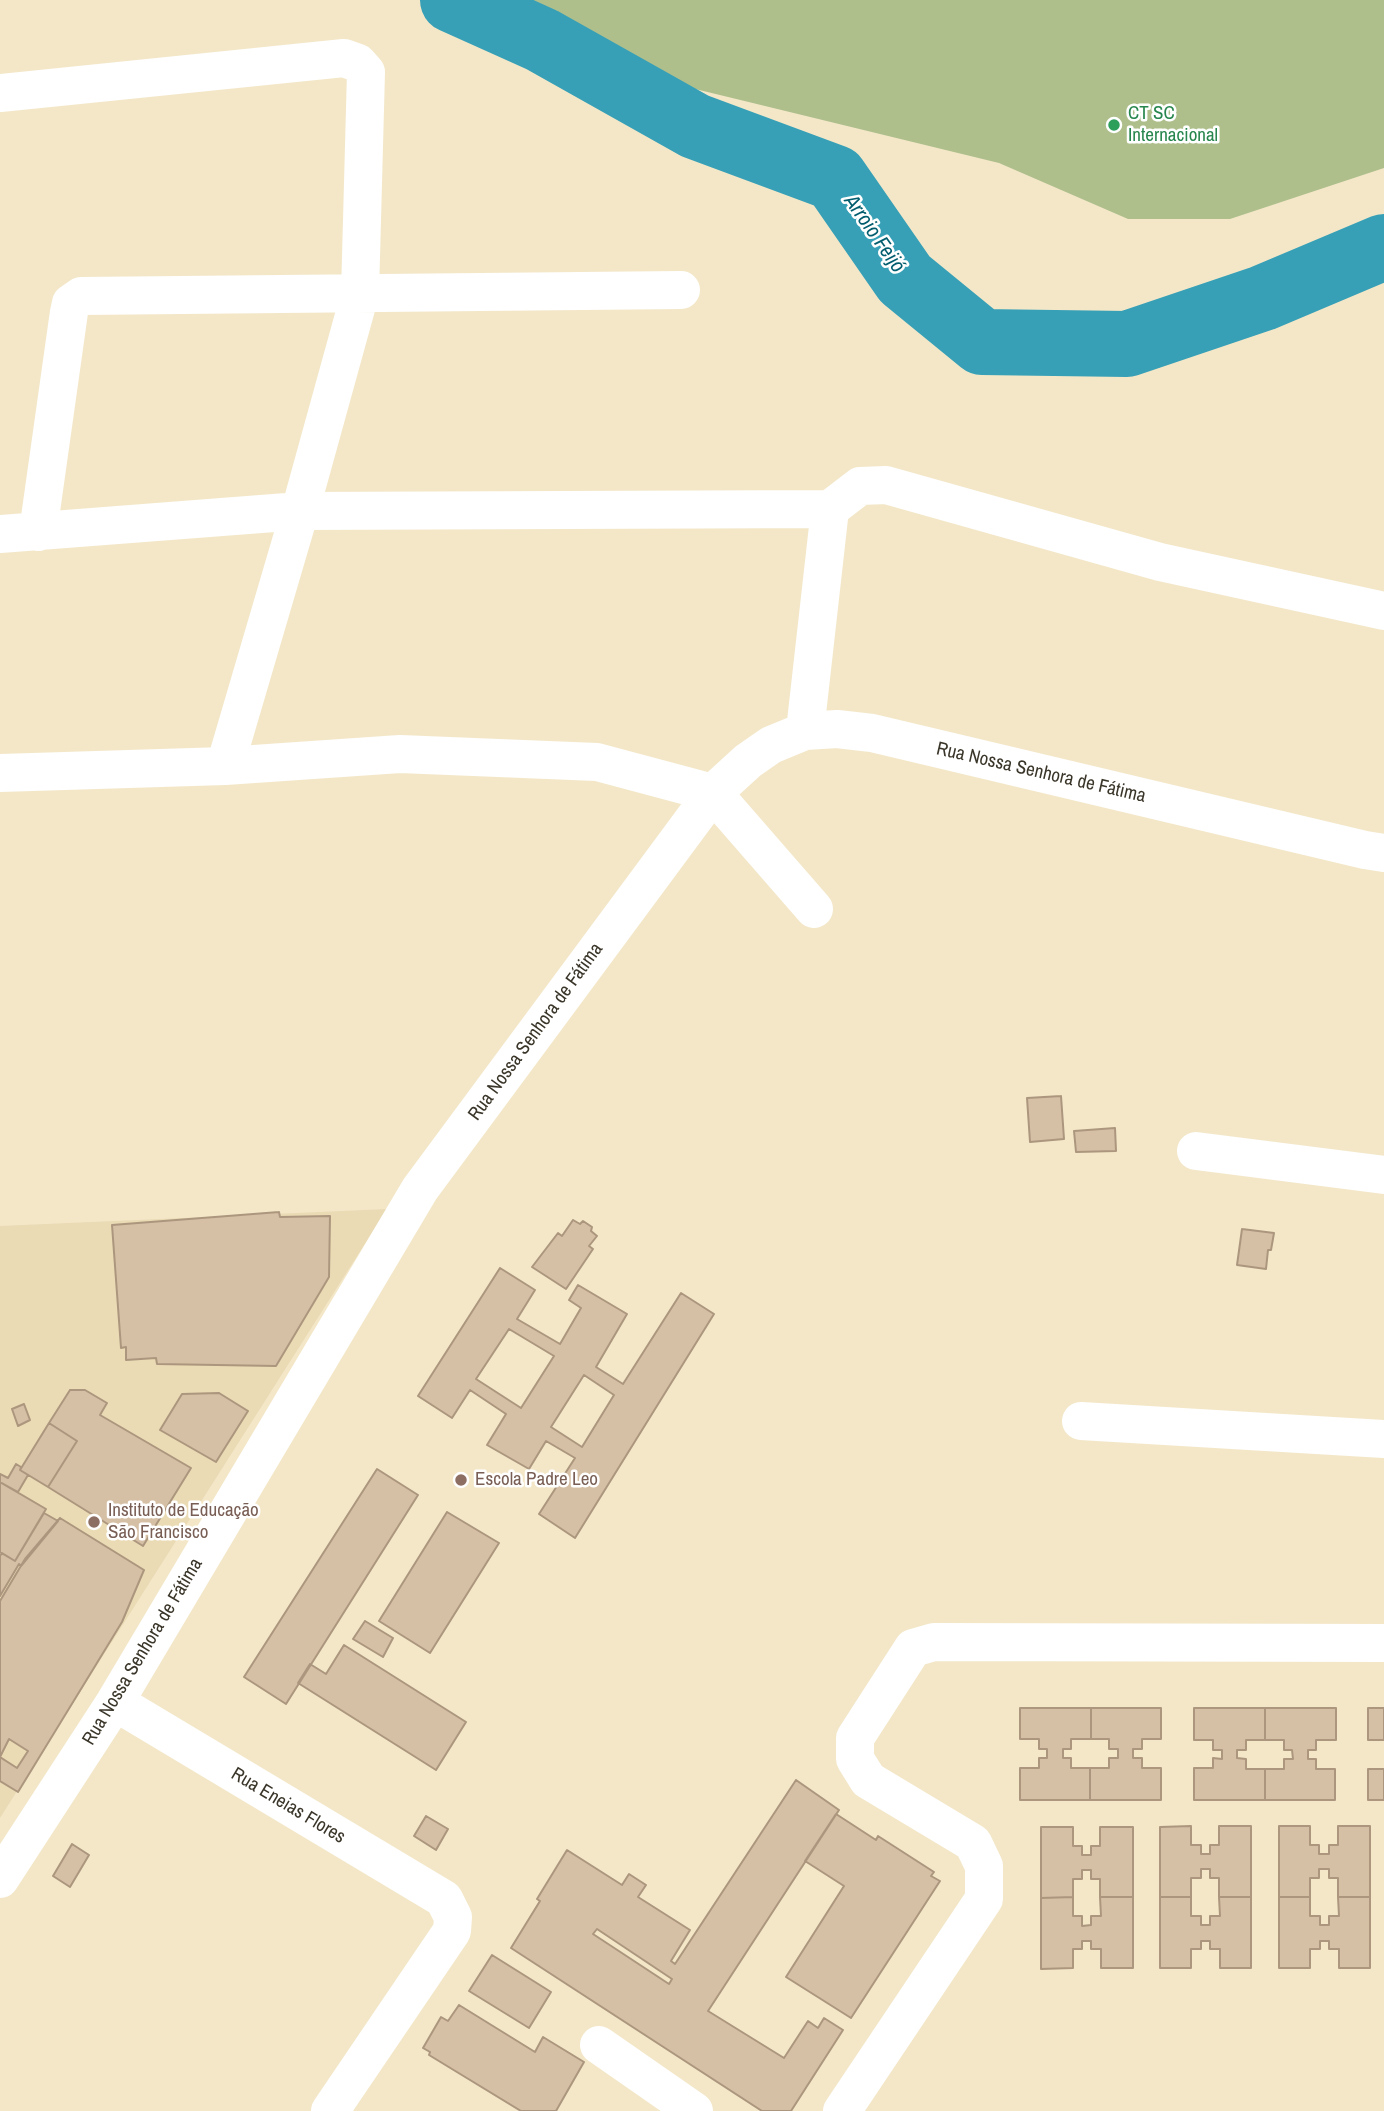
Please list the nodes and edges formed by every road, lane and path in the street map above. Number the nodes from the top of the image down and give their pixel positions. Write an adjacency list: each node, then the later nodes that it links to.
1 (0, 93): 3 (street)
2 (681, 290): 3 (street)
3 (360, 294): 5 (street); 6 (street)
4 (830, 509): 5 (street); 8 (street); 9 (street)
5 (300, 510): 6 (street); 10 (street)
6 (38, 532): 7 (street)
7 (0, 534)
8 (1384, 611)
9 (805, 731): 12 (street, Rua Nossa Senhora de Fátima); 13 (street, Rua Nossa Senhora de Fátima)
10 (225, 766): 11 (street); 12 (street)
11 (0, 773)
12 (713, 793): 14 (street); 20 (street, Rua Nossa Senhora de Fátima)
13 (1384, 853)
14 (814, 909)
15 (1196, 1151): 16 (street)
16 (1384, 1175)
17 (1081, 1421): 18 (street)
18 (1384, 1439)
19 (1384, 1643): 25 (street)
20 (115, 1702): 21 (street, Rua Nossa Senhora de Fátima); 23 (street, Rua Eneias Flores)
21 (5, 1860)
22 (599, 2045): 24 (street)
23 (330, 2111)
24 (694, 2111)
25 (842, 2111)

